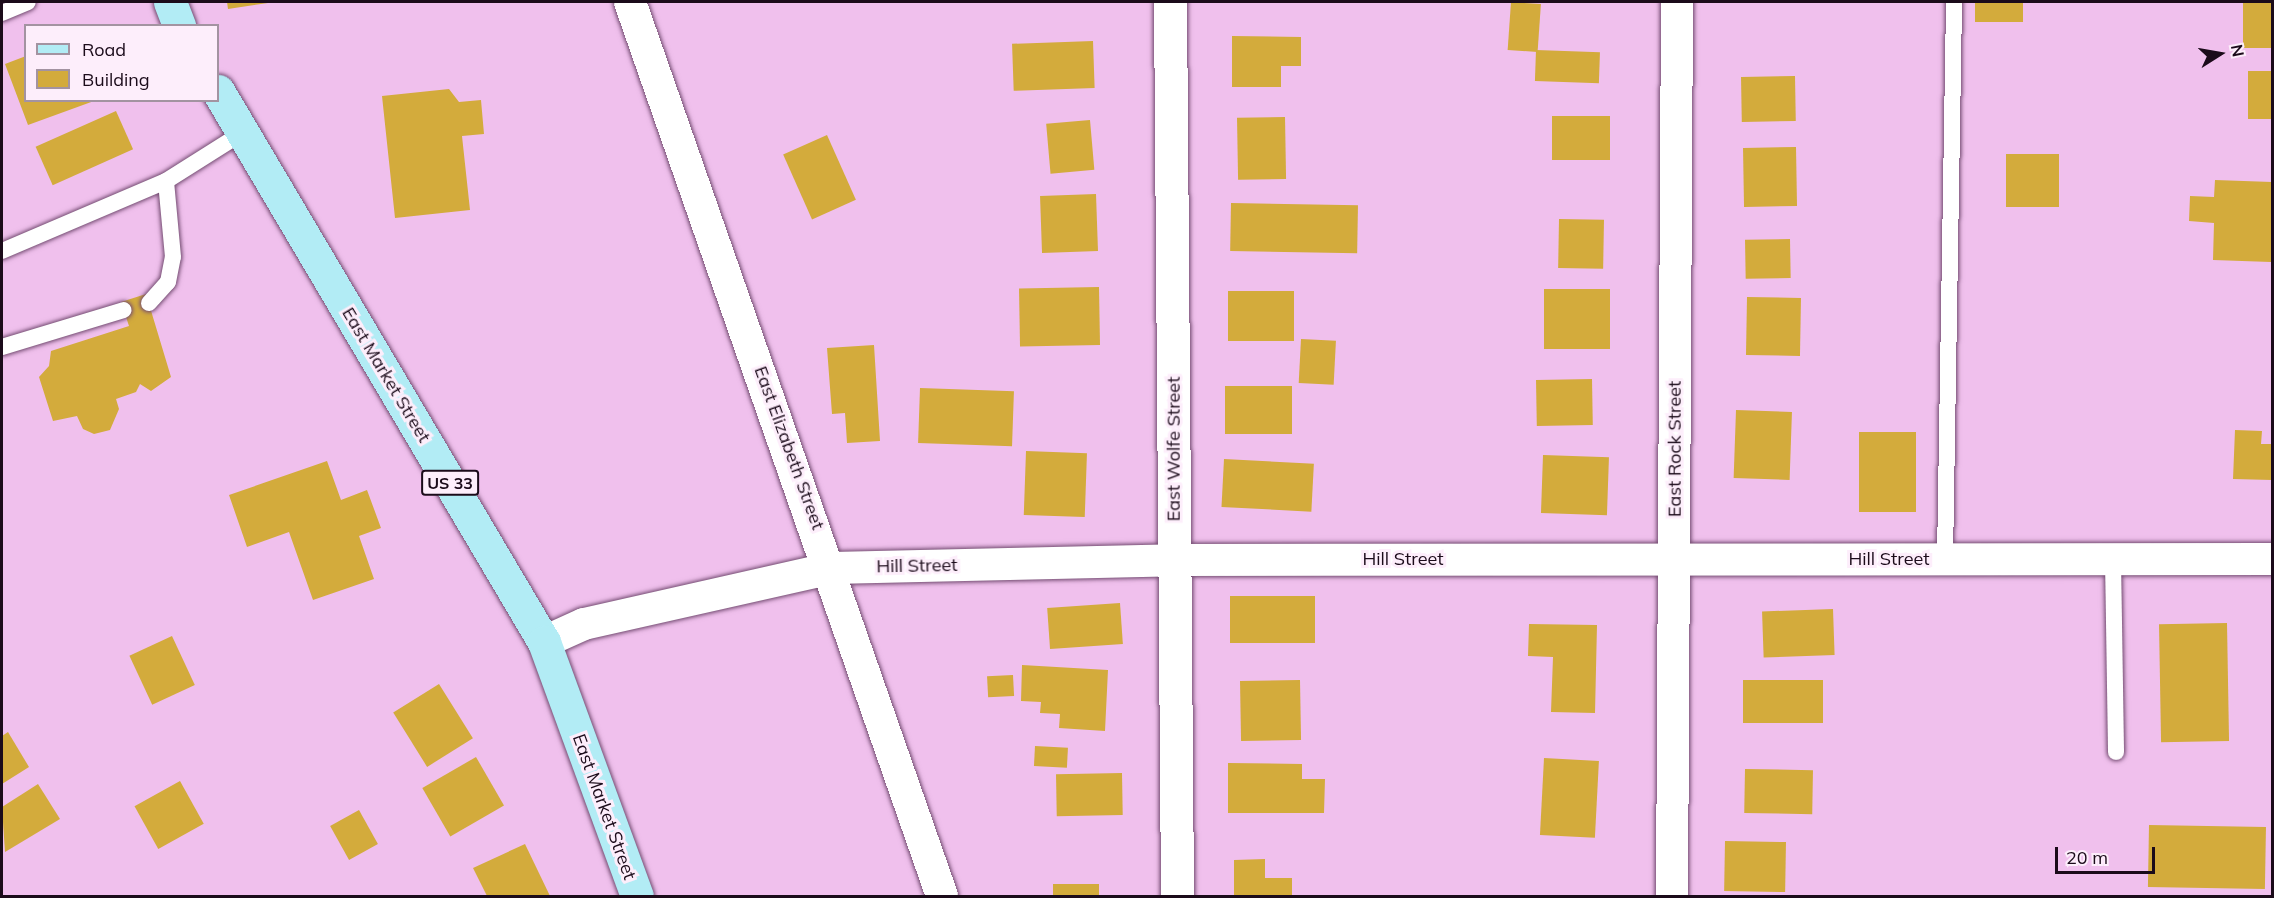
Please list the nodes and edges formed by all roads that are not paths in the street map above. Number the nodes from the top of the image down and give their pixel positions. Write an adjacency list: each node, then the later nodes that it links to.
1 (28, 2): 7 (lane)
2 (170, 2): 8 (main road)
3 (630, 2): 21 (street, East Elizabeth Street)
4 (1170, 2): 19 (street, East Wolfe Street)
5 (1677, 2): 16 (street, East Rock Street)
6 (1954, 2): 20 (lane)
7 (2, 13)
8 (178, 24)
9 (219, 93): 10 (main road, East Market Street / US 33)
10 (242, 133): 11 (lane); 22 (main road, East Market Street / US 33)
11 (166, 181): 12 (lane); 13 (lane)
12 (2, 251)
13 (148, 303)
14 (124, 310): 15 (lane)
15 (2, 347)
16 (1674, 558): 19 (street, Hill Street); 20 (street, Hill Street); 27 (street, East Rock Street)
17 (2114, 559): 18 (street, Hill Street); 20 (street, Hill Street); 23 (lane)
18 (2272, 559)
19 (1175, 560): 21 (street, Hill Street); 26 (street, East Wolfe Street)
20 (1945, 560)
21 (832, 568): 22 (street, Hill Street); 25 (street, East Elizabeth Street)
22 (544, 642): 24 (main road, East Market Street / US 33)
23 (2116, 752)
24 (637, 897)
25 (942, 897)
26 (1177, 897)
27 (1672, 897)

